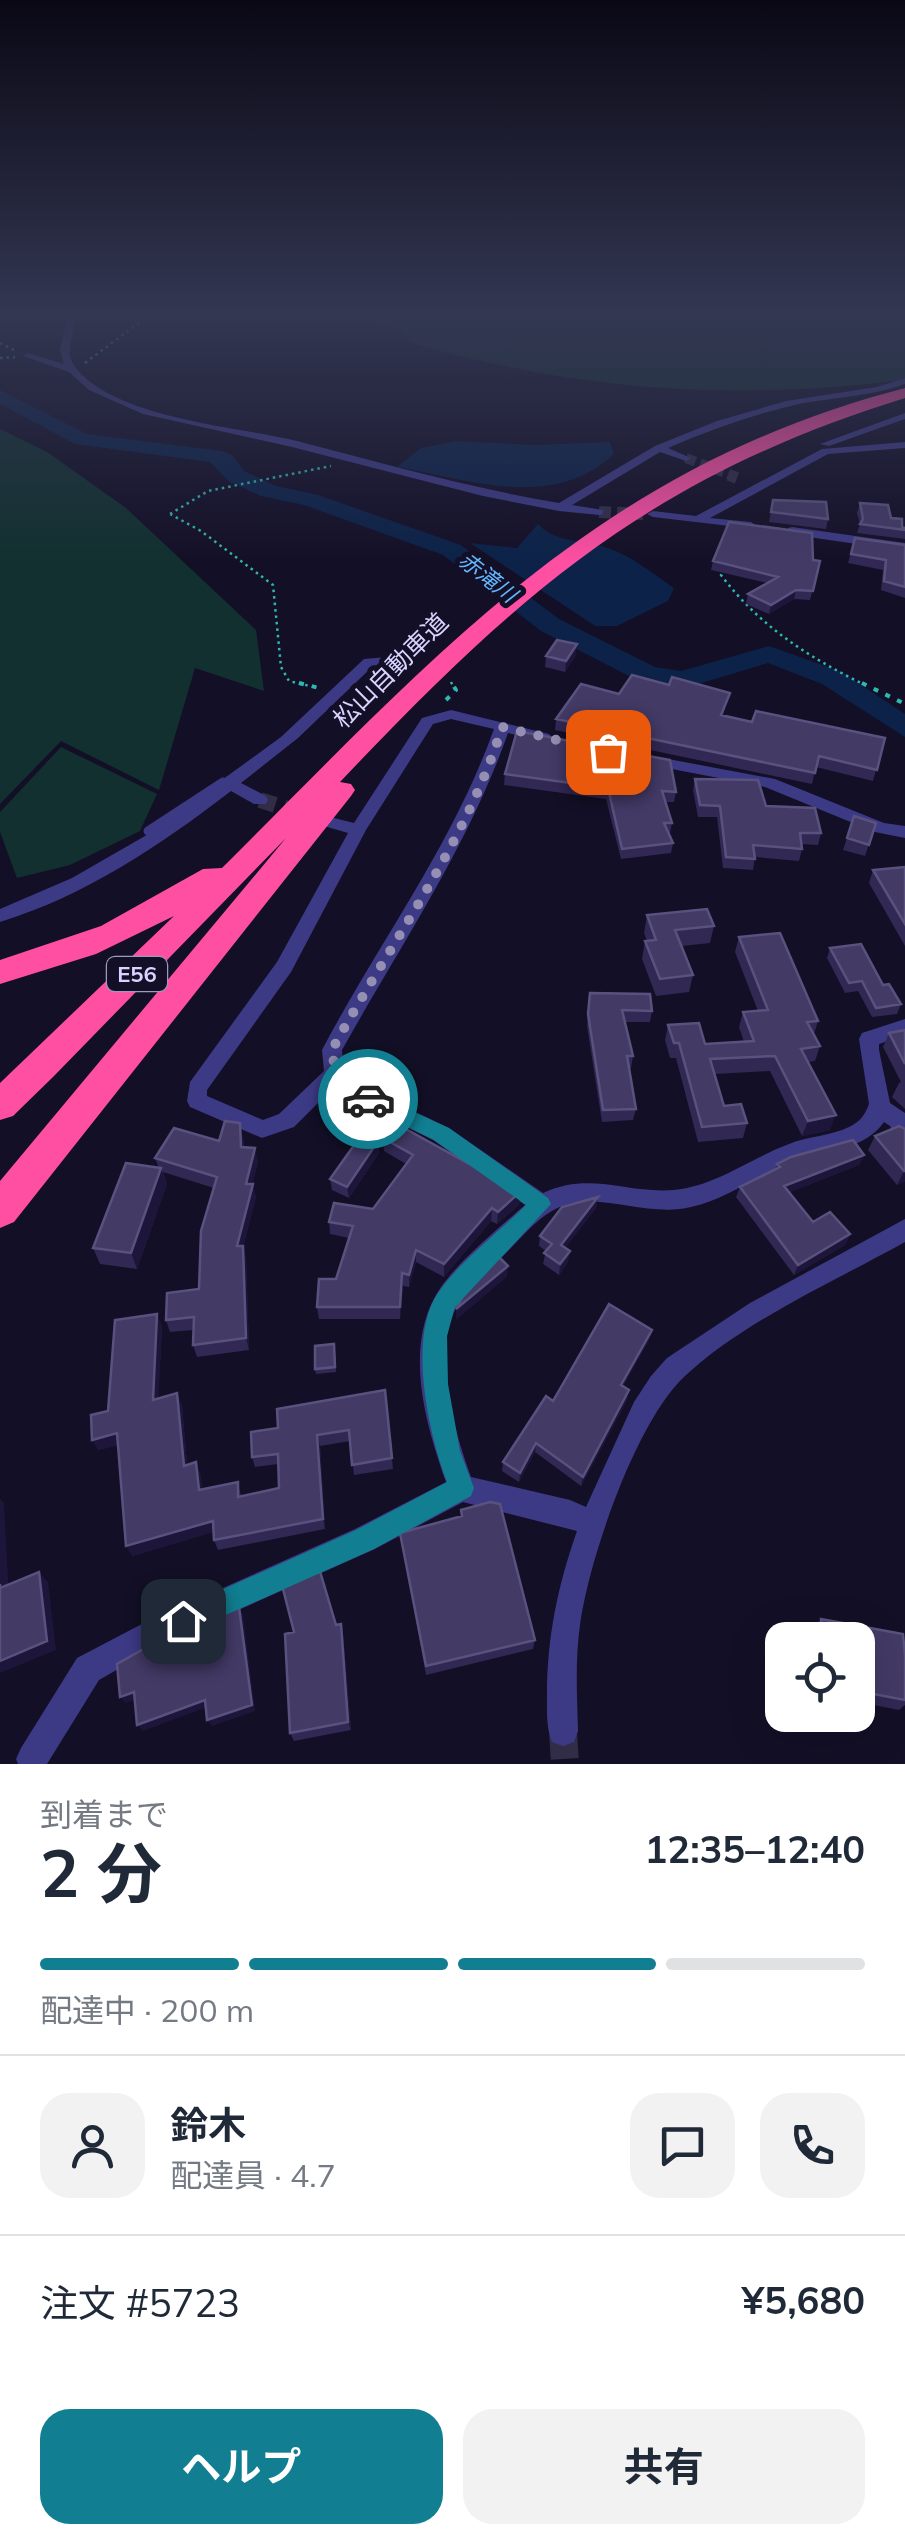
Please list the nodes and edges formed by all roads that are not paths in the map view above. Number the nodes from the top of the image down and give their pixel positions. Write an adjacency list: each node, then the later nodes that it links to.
1 (115, 398): 11 (street)
2 (819, 398): 6 (street)
3 (889, 398): 14 (highway, 松山自動車道 / E56)
4 (905, 416): 7 (street)
5 (905, 444): 7 (street)
6 (659, 448): 8 (street); 11 (street)
7 (826, 451): 10 (street)
8 (686, 458)
9 (738, 478): 10 (street)
10 (760, 486): 13 (street)
11 (559, 508): 14 (street)
12 (653, 514): 13 (street)
13 (697, 520): 15 (street)
14 (599, 522): 19 (highway, 松山自動車道 / E56)
15 (762, 527)
16 (779, 530): 17 (street)
17 (905, 548)
18 (387, 661): 23 (street)
19 (452, 667): 29 (highway, 松山自動車道 / E56); 38 (highway)
20 (502, 727): 21 (street); 26 (street); 33 (street)
21 (555, 739)
22 (625, 755): 28 (street)
23 (230, 784): 24 (street); 27 (lane); 30 (street)
24 (260, 800)
25 (330, 822): 26 (street)
26 (358, 830): 33 (street)
27 (148, 832)
28 (905, 832)
29 (270, 837): 31 (highway); 34 (highway, 松山自動車道 / E56)
30 (0, 916)
31 (0, 972)
32 (905, 1027): 35 (street)
33 (334, 1074): 37 (street)
34 (0, 1105)
35 (879, 1107): 36 (street); 37 (street)
36 (905, 1134)
37 (541, 1204): 40 (street)
38 (0, 1210)
39 (905, 1230): 41 (street)
40 (462, 1488): 41 (street); 43 (street)
41 (594, 1524): 42 (street)
42 (563, 1731)
43 (32, 1759)

